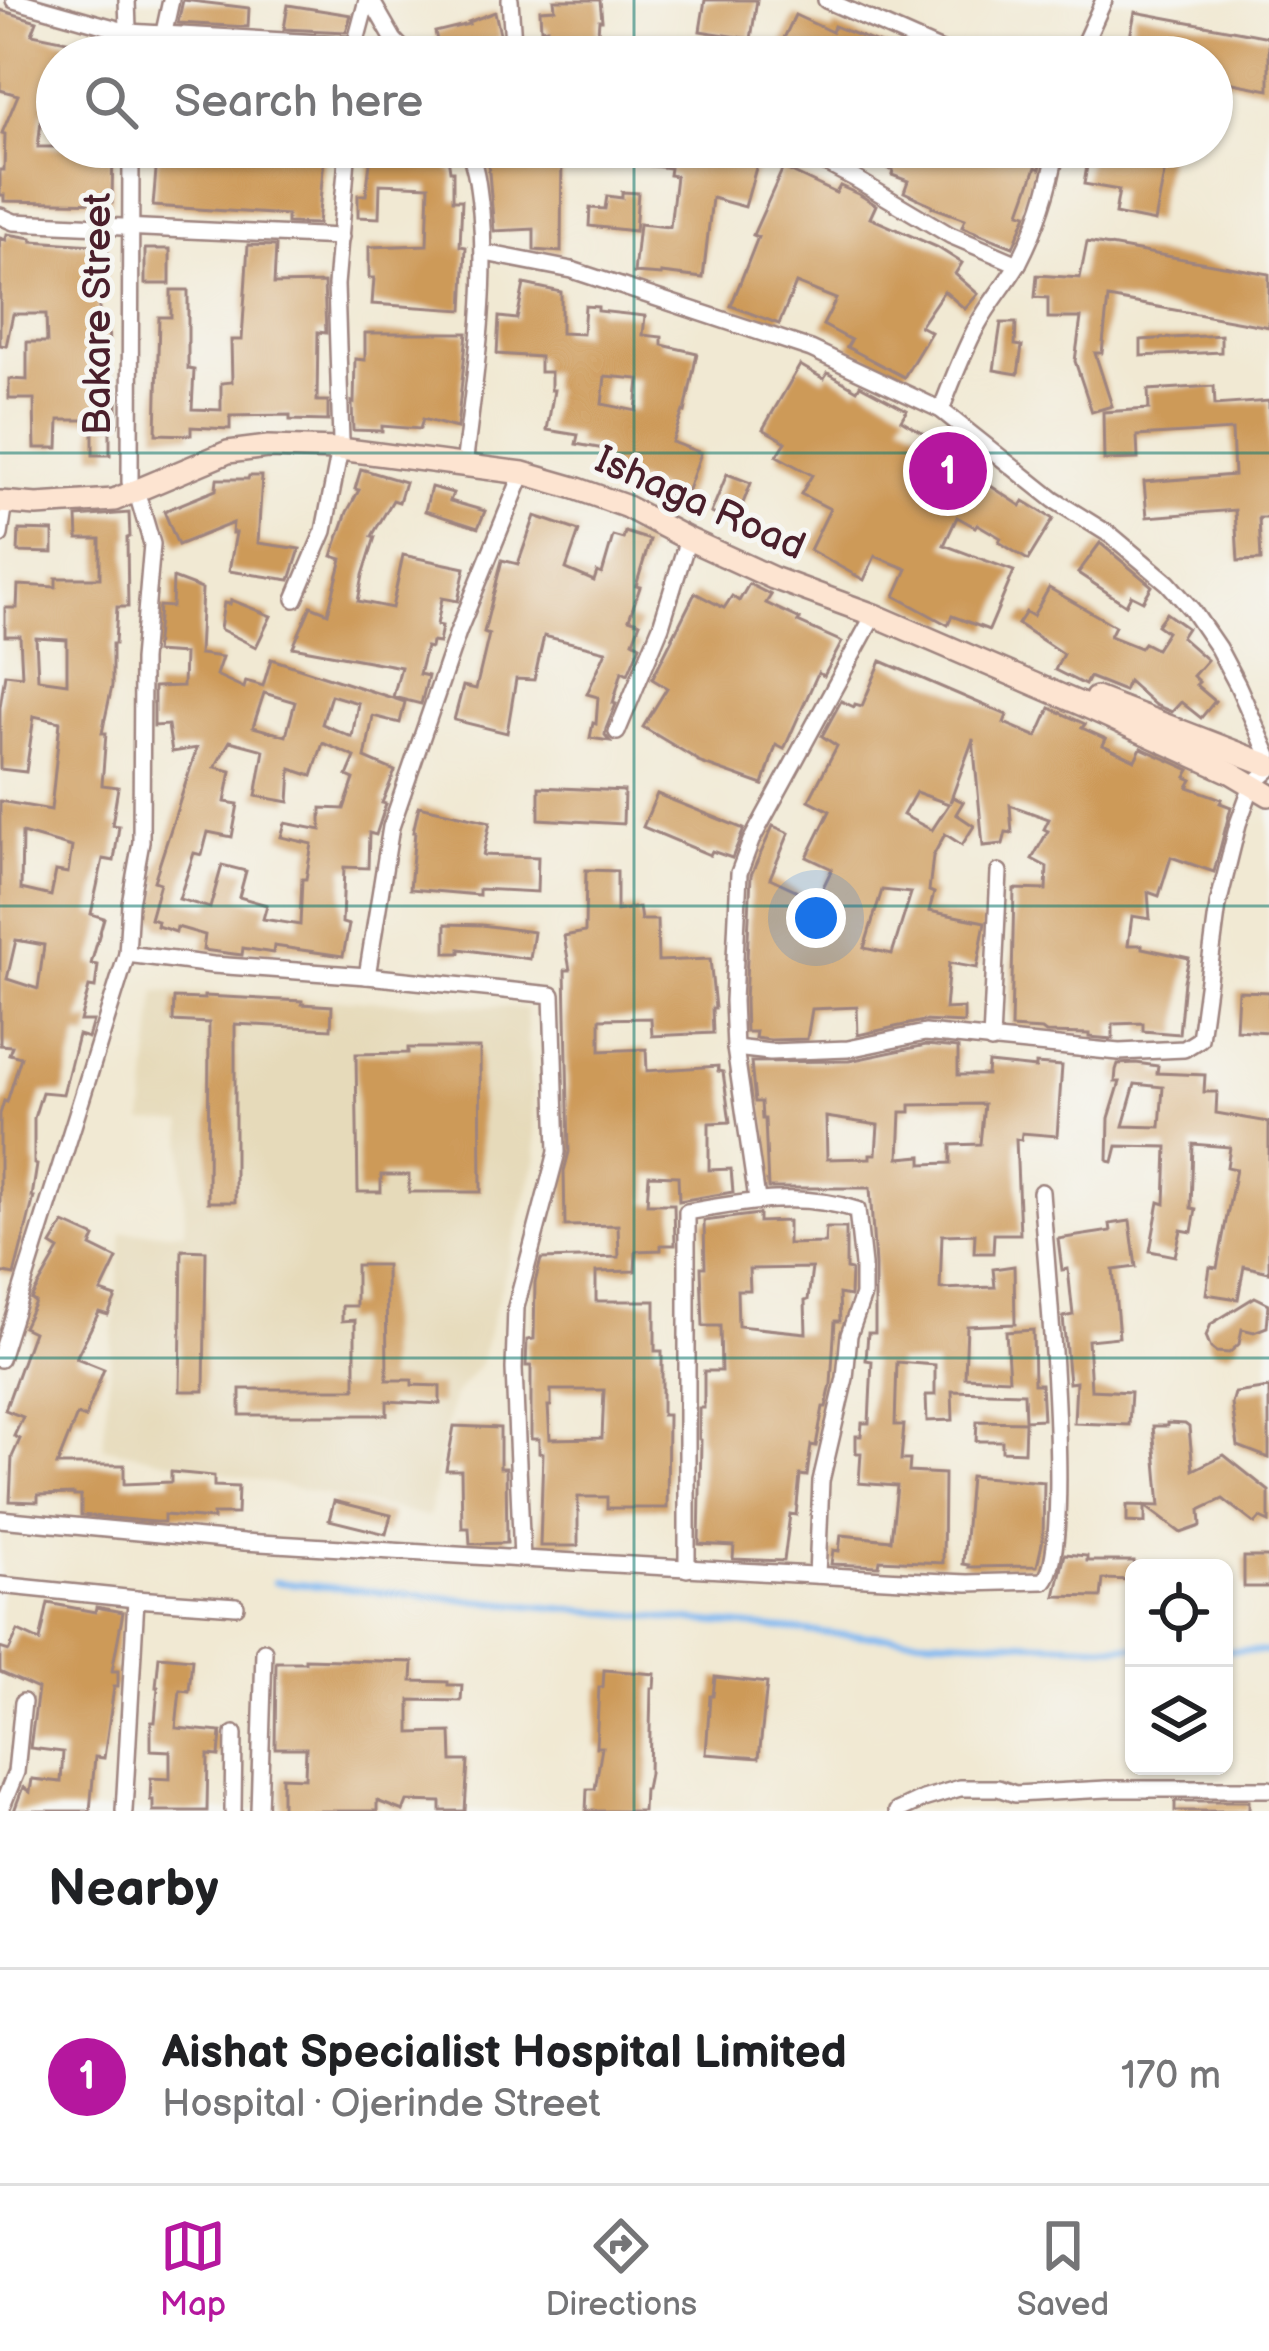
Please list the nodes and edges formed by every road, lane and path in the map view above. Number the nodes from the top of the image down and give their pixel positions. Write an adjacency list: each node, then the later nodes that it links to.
1 (14, 0): 8 (street)
2 (127, 0): 8 (street)
3 (172, 0): 9 (street)
4 (369, 0): 12 (street); 13 (street)
5 (510, 0): 14 (street)
6 (826, 0): 15 (street)
7 (1104, 0): 16 (street)
8 (128, 32): 9 (street); 10 (street)
9 (164, 32): 11 (street)
10 (128, 36)
11 (204, 36)
12 (359, 36)
13 (392, 36)
14 (513, 36)
15 (907, 36)
16 (1088, 36)
17 (132, 168): 23 (street, Bakare Street)
18 (346, 168): 24 (street)
19 (476, 168): 25 (street)
20 (835, 168): 26 (street)
21 (1054, 168): 26 (street)
22 (0, 216): 23 (street)
23 (133, 226): 24 (street); 31 (street, Bakare Street)
24 (341, 236): 28 (street)
25 (484, 254): 27 (street); 29 (street)
26 (1018, 264): 27 (street)
27 (941, 410): 38 (street)
28 (340, 445): 29 (main road, Ishaga Road); 30 (main road, Ishaga Road); 31 (main road, Ishaga Road); 35 (street)
29 (465, 458): 38 (main road, Ishaga Road)
30 (523, 473): 34 (main road, Ishaga Road); 41 (street)
31 (133, 486): 32 (main road, Ishaga Road); 40 (street, Bakare Street)
32 (2, 499): 33 (street)
33 (0, 535)
34 (688, 539): 36 (main road, Ishaga Road); 37 (street)
35 (295, 598)
36 (874, 615): 38 (main road, Ishaga Road); 43 (street)
37 (617, 732)
38 (1266, 774): 42 (street)
39 (1000, 872): 42 (street)
40 (127, 954): 41 (street); 46 (street, Bakare Street)
41 (367, 976): 48 (street)
42 (991, 1041): 43 (street)
43 (735, 1048): 45 (street)
44 (1041, 1192): 50 (street)
45 (757, 1199): 49 (street); 50 (street)
46 (0, 1359)
47 (0, 1519): 48 (street)
48 (522, 1559): 49 (street)
49 (687, 1569): 50 (street)
50 (817, 1575)
51 (0, 1585): 52 (street)
52 (136, 1599): 53 (street); 60 (street)
53 (236, 1606)
54 (264, 1651): 62 (street)
55 (23, 1702): 59 (street)
56 (234, 1734): 61 (street)
57 (1269, 1789): 58 (street)
58 (1016, 1802): 63 (street)
59 (0, 1811)
60 (124, 1811)
61 (233, 1811)
62 (259, 1811)
63 (897, 1811)

